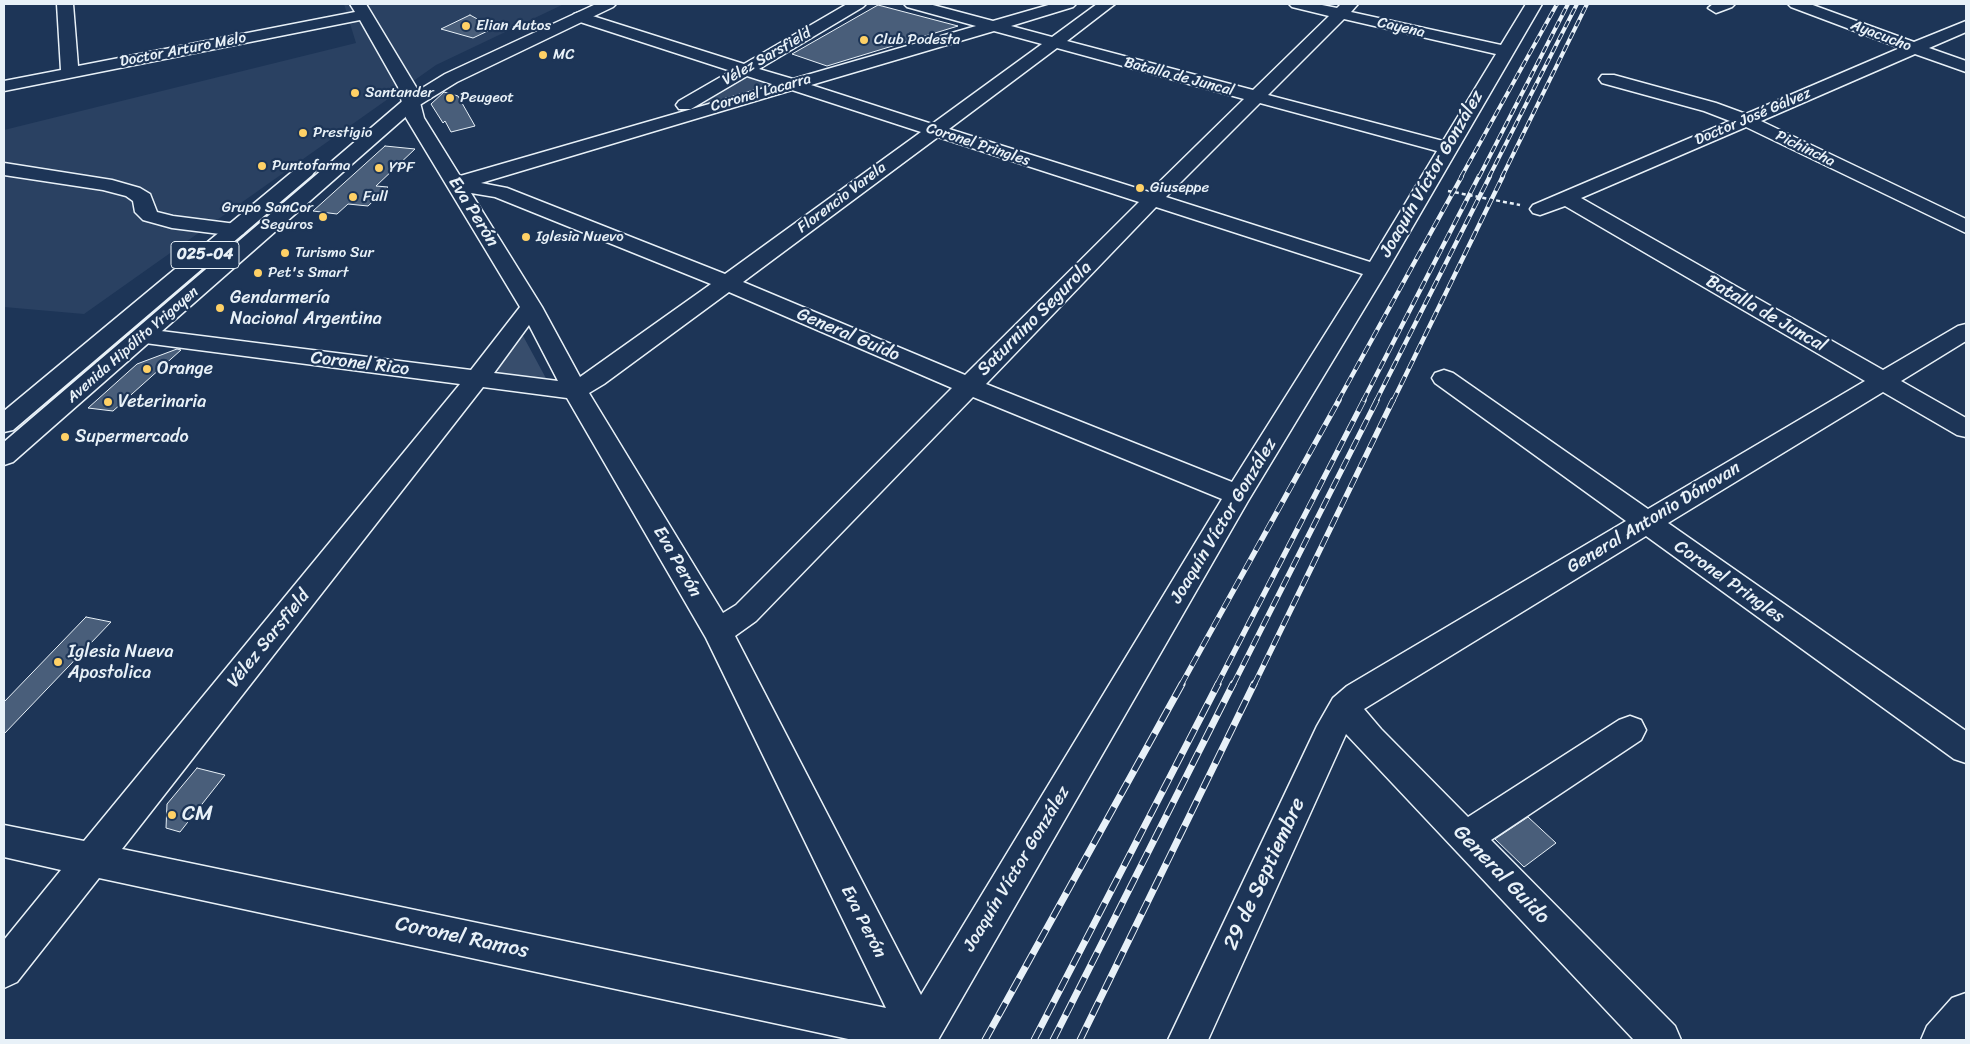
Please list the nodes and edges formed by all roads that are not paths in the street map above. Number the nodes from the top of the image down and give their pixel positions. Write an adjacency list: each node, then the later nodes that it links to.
1 (65, 4): 20 (street)
2 (608, 4): 12 (street, Avenida Hipólito Yrigoyen / 025-04)
3 (858, 4): 19 (street, Vélez Sarsfield)
4 (912, 4): 13 (street, Batalla de Juncal)
5 (1068, 4): 13 (street, Coronel Lacarra)
6 (1107, 4): 15 (street, Florencio Varela)
7 (1297, 4): 11 (street, Cayena)
8 (1534, 4): 17 (street, Joaquín Víctor González)
9 (1796, 4): 16 (street, Ayacucho)
10 (361, 7): 20 (street, Doctor Arturo Melo); 24 (street, Eva Perón)
11 (1345, 9): 17 (street, Cayena); 25 (street, Saturnino Segurola)
12 (580, 10): 19 (street, Coronel Pringles); 24 (street, Avenida Hipólito Yrigoyen / 025-04)
13 (991, 26): 15 (street, Batalla de Juncal); 22 (street, Coronel Lacarra)
14 (1966, 26): 16 (street, Doctor José Gálvez)
15 (1055, 43): 25 (street, Batalla de Juncal); 28 (street, Florencio Varela)
16 (1914, 48): 18 (street, Ayacucho); 26 (street, Doctor José Gálvez)
17 (1505, 51): 29 (street, Joaquín Víctor González)
18 (1966, 67)
19 (743, 70): 22 (street, Coronel Pringles); 27 (street, Vélez Sarsfield)
20 (70, 72): 23 (street, Doctor Arturo Melo)
21 (1608, 79): 26 (street, Pichincha)
22 (790, 85): 27 (street, Coronel Lacarra); 28 (street, Coronel Pringles)
23 (4, 86)
24 (409, 95): 31 (street, Eva Perón); 36 (street, Avenida Hipólito Yrigoyen / 025-04); 41 (street, Avenida Hipólito Yrigoyen / 025-04)
25 (1256, 97): 29 (street, Batalla de Juncal); 33 (street, Saturnino Segurola)
26 (1745, 120): 32 (street, Doctor José Gálvez); 35 (street, Pichincha)
27 (650, 126): 31 (street, Coronel Lacarra)
28 (933, 131): 33 (street, Coronel Pringles); 38 (street, Florencio Varela)
29 (1447, 148): 37 (street, Joaquín Víctor González)
30 (4, 170): 36 (street)
31 (456, 184): 38 (street, General Guido); 39 (street, Eva Perón)
32 (1566, 198): 34 (street, Doctor José Gálvez); 44 (street, Batalla de Juncal)
33 (1152, 200): 37 (street, Coronel Pringles); 45 (street, Saturnino Segurola)
34 (1540, 209)
35 (1966, 227)
36 (236, 230): 47 (street, Avenida Hipólito Yrigoyen / 025-04)
37 (1376, 271): 50 (street, Joaquín Víctor González)
38 (727, 283): 45 (street, General Guido); 46 (street, Florencio Varela)
39 (531, 307): 43 (street, Vélez Sarsfield); 46 (street, Eva Perón)
40 (1966, 331): 44 (street, General Antonio Dónovan)
41 (145, 336): 43 (street, Coronel Rico); 49 (street, Avenida Hipólito Yrigoyen / 025-04)
42 (1444, 378): 51 (street, Coronel Pringles)
43 (477, 379): 46 (street, Coronel Rico); 58 (street, Vélez Sarsfield)
44 (1883, 380): 48 (street, Batalla de Juncal); 51 (street, General Antonio Dónovan)
45 (969, 386): 50 (street, General Guido); 52 (street, Saturnino Segurola)
46 (575, 390): 52 (street, Eva Perón)
47 (4, 424)
48 (1966, 429)
49 (4, 456)
50 (1238, 495): 61 (street, Joaquín Víctor González)
51 (1645, 522): 53 (street, General Antonio Dónovan); 55 (street, Coronel Pringles)
52 (718, 632): 61 (street, Eva Perón)
53 (1344, 708): 56 (street, General Guido); 62 (street, 29 de Septiembre)
54 (1630, 730): 56 (street)
55 (1966, 749)
56 (1465, 838): 63 (street, General Guido)
57 (4, 841): 58 (street, Coronel Ramos)
58 (91, 860): 59 (street, Vélez Sarsfield); 61 (street, Coronel Ramos)
59 (4, 969)
60 (1966, 1012): 64 (street)
61 (918, 1038)
62 (1188, 1040)
63 (1661, 1040)
64 (1941, 1040)

